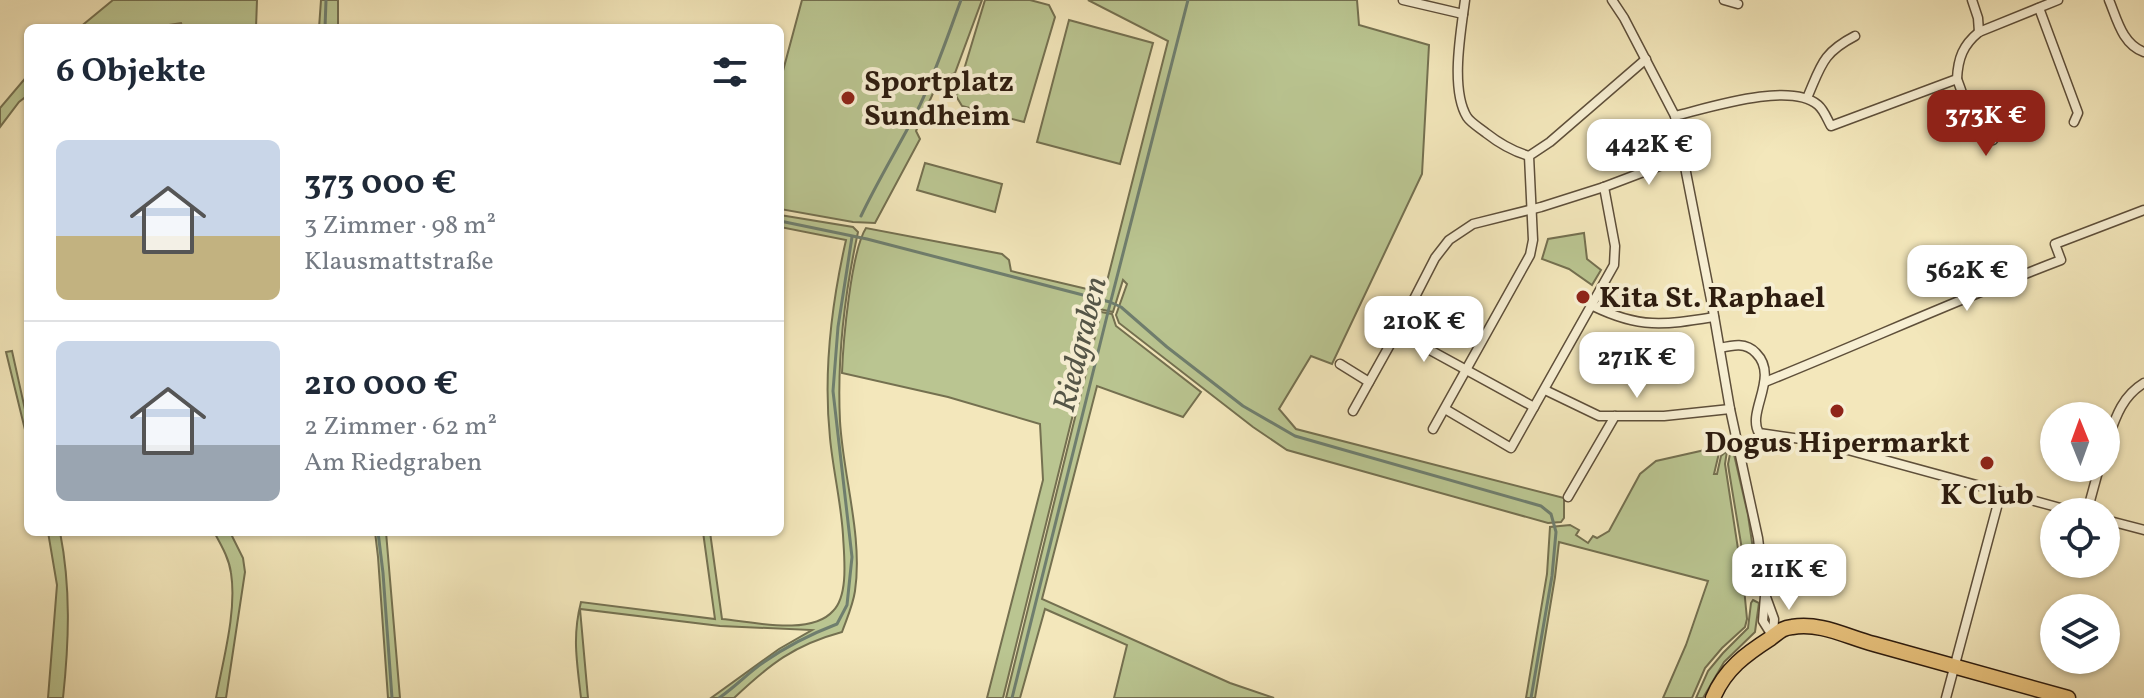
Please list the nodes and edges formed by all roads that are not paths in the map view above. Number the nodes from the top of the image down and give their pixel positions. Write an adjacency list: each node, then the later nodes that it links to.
1 (1403, 0): 10 (street)
2 (1465, 0): 10 (street)
3 (1612, 0): 14 (street)
4 (1724, 0): 8 (street)
5 (1972, 0): 11 (street)
6 (2058, 0): 9 (street)
7 (2109, 0): 13 (street)
8 (1738, 4)
9 (2039, 8): 11 (street); 19 (street)
10 (1463, 14): 20 (street)
11 (1979, 32): 15 (street)
12 (1855, 36): 16 (street)
13 (2144, 52)
14 (1646, 59): 17 (street); 20 (street)
15 (1957, 79): 16 (street); 18 (street)
16 (1807, 98): 17 (street)
17 (1675, 116): 21 (street)
18 (1974, 120)
19 (2074, 122)
20 (1529, 156): 23 (street)
21 (1683, 157): 22 (street); 26 (street)
22 (1604, 187): 23 (street); 25 (street)
23 (1532, 209): 27 (street); 30 (street)
24 (2144, 210): 32 (street)
25 (1593, 306): 26 (street); 34 (street)
26 (1714, 317): 28 (street)
27 (1397, 332): 30 (street); 31 (street)
28 (1720, 348): 32 (street); 38 (street)
29 (1340, 364): 31 (street)
30 (1466, 369): 35 (street); 37 (street)
31 (1369, 382): 39 (street)
32 (1765, 382): 42 (street)
33 (2144, 383): 36 (street)
34 (1545, 390): 35 (street); 40 (street)
35 (1534, 407): 37 (street)
36 (2120, 407)
37 (1445, 409): 41 (street)
38 (1730, 409): 40 (street); 47 (street)
39 (1353, 411)
40 (1615, 416): 43 (street)
41 (1433, 429)
42 (2001, 492): 44 (street); 48 (street)
43 (1568, 497)
44 (2040, 503)
45 (2120, 524): 46 (street)
46 (2144, 530)
47 (1773, 637): 48 (main road); 49 (main road)
48 (1954, 666): 50 (street); 51 (main road)
49 (1713, 698)
50 (1946, 698)
51 (2068, 698)

